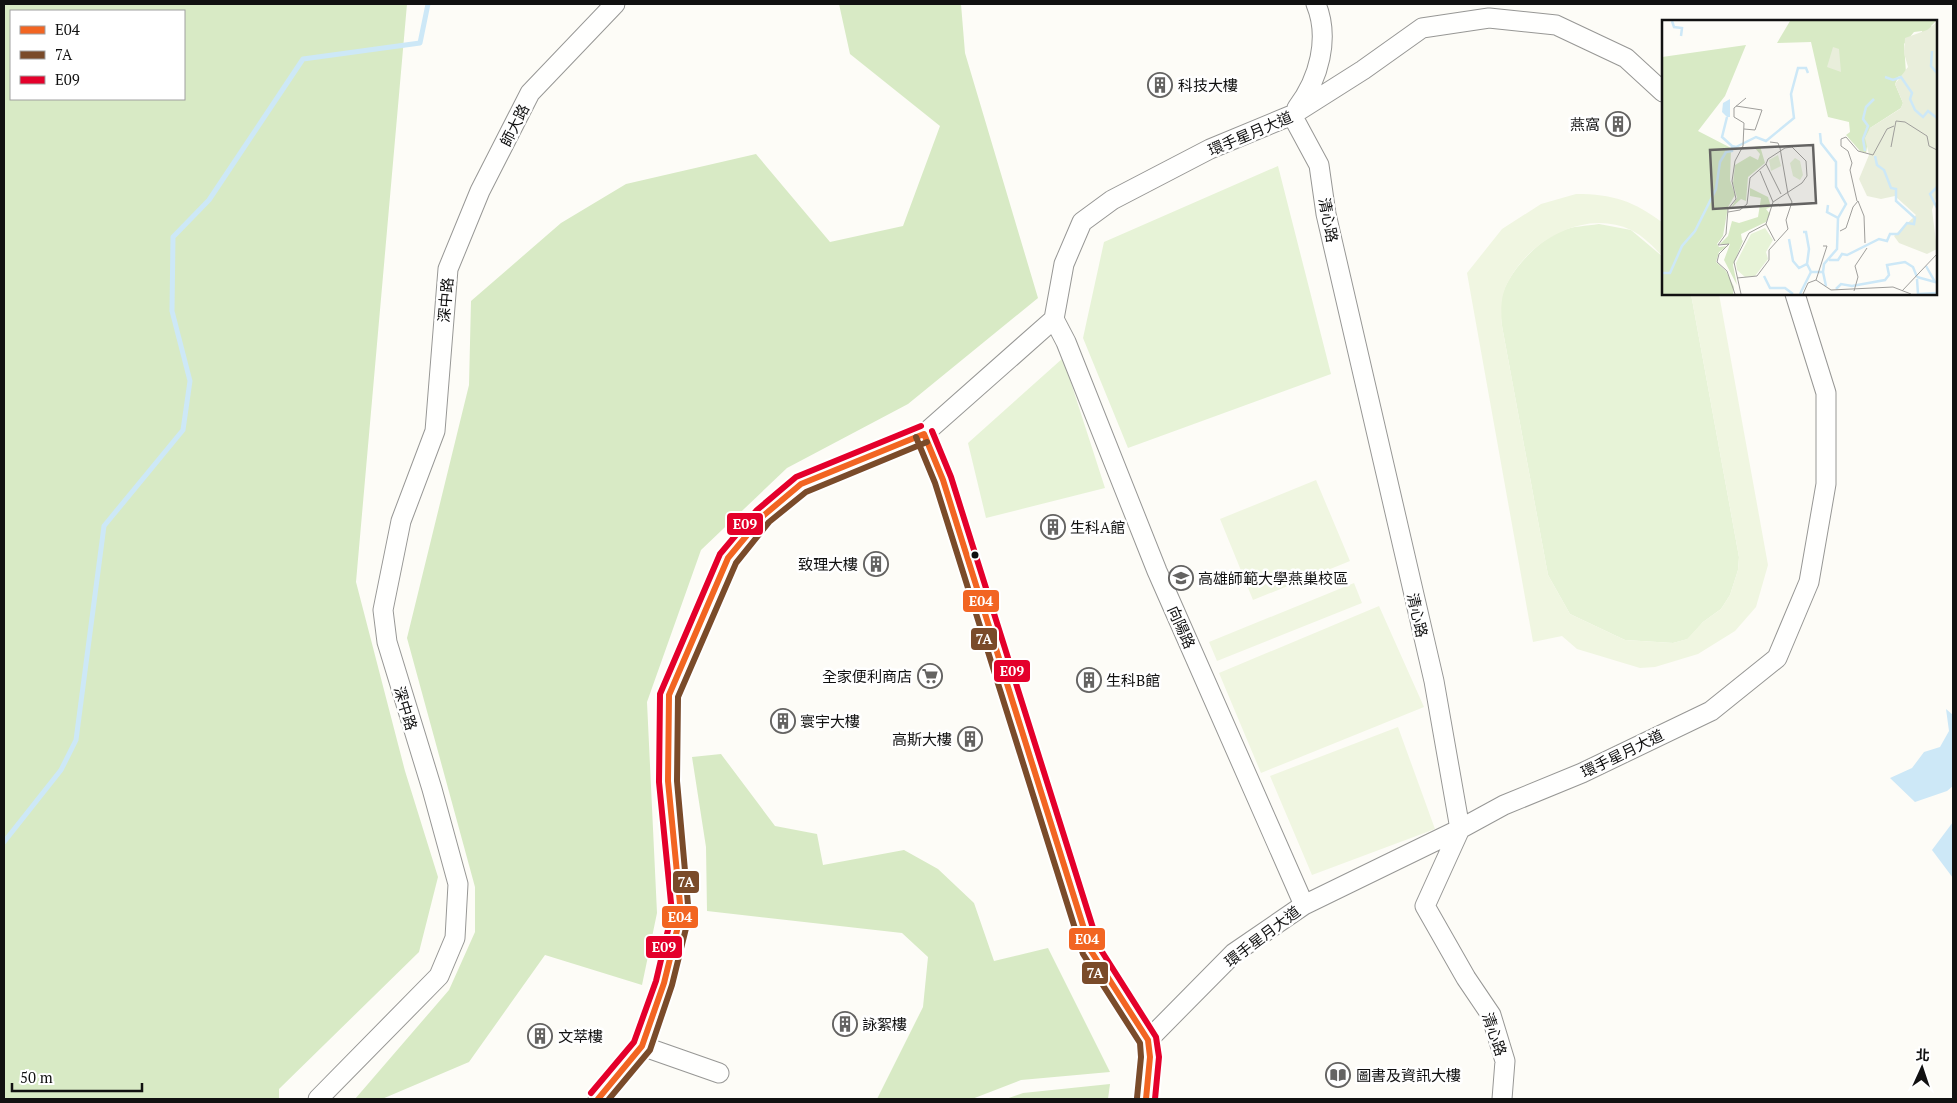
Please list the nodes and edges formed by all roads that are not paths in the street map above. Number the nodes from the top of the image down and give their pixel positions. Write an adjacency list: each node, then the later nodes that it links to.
1 (615, 4): 5 (street, 師大路)
2 (1316, 4): 4 (street)
3 (1662, 91): 4 (street, 環手星月大道)
4 (1292, 115): 7 (street, 環手星月大道); 9 (street, 清心路)
5 (448, 269): 14 (street, 深中路)
6 (1795, 295): 9 (street, 環手星月大道)
7 (1054, 319): 8 (street); 10 (street, 向陽路)
8 (924, 434): 11 (street); 12 (street)
9 (1460, 829): 10 (street, 環手星月大道); 17 (street, 清心路)
10 (1304, 905): 11 (street, 環手星月大道)
11 (1148, 1040): 16 (street)
12 (642, 1046): 13 (street); 15 (street)
13 (719, 1073)
14 (318, 1099)
15 (598, 1099)
16 (1146, 1099)
17 (1502, 1099)

